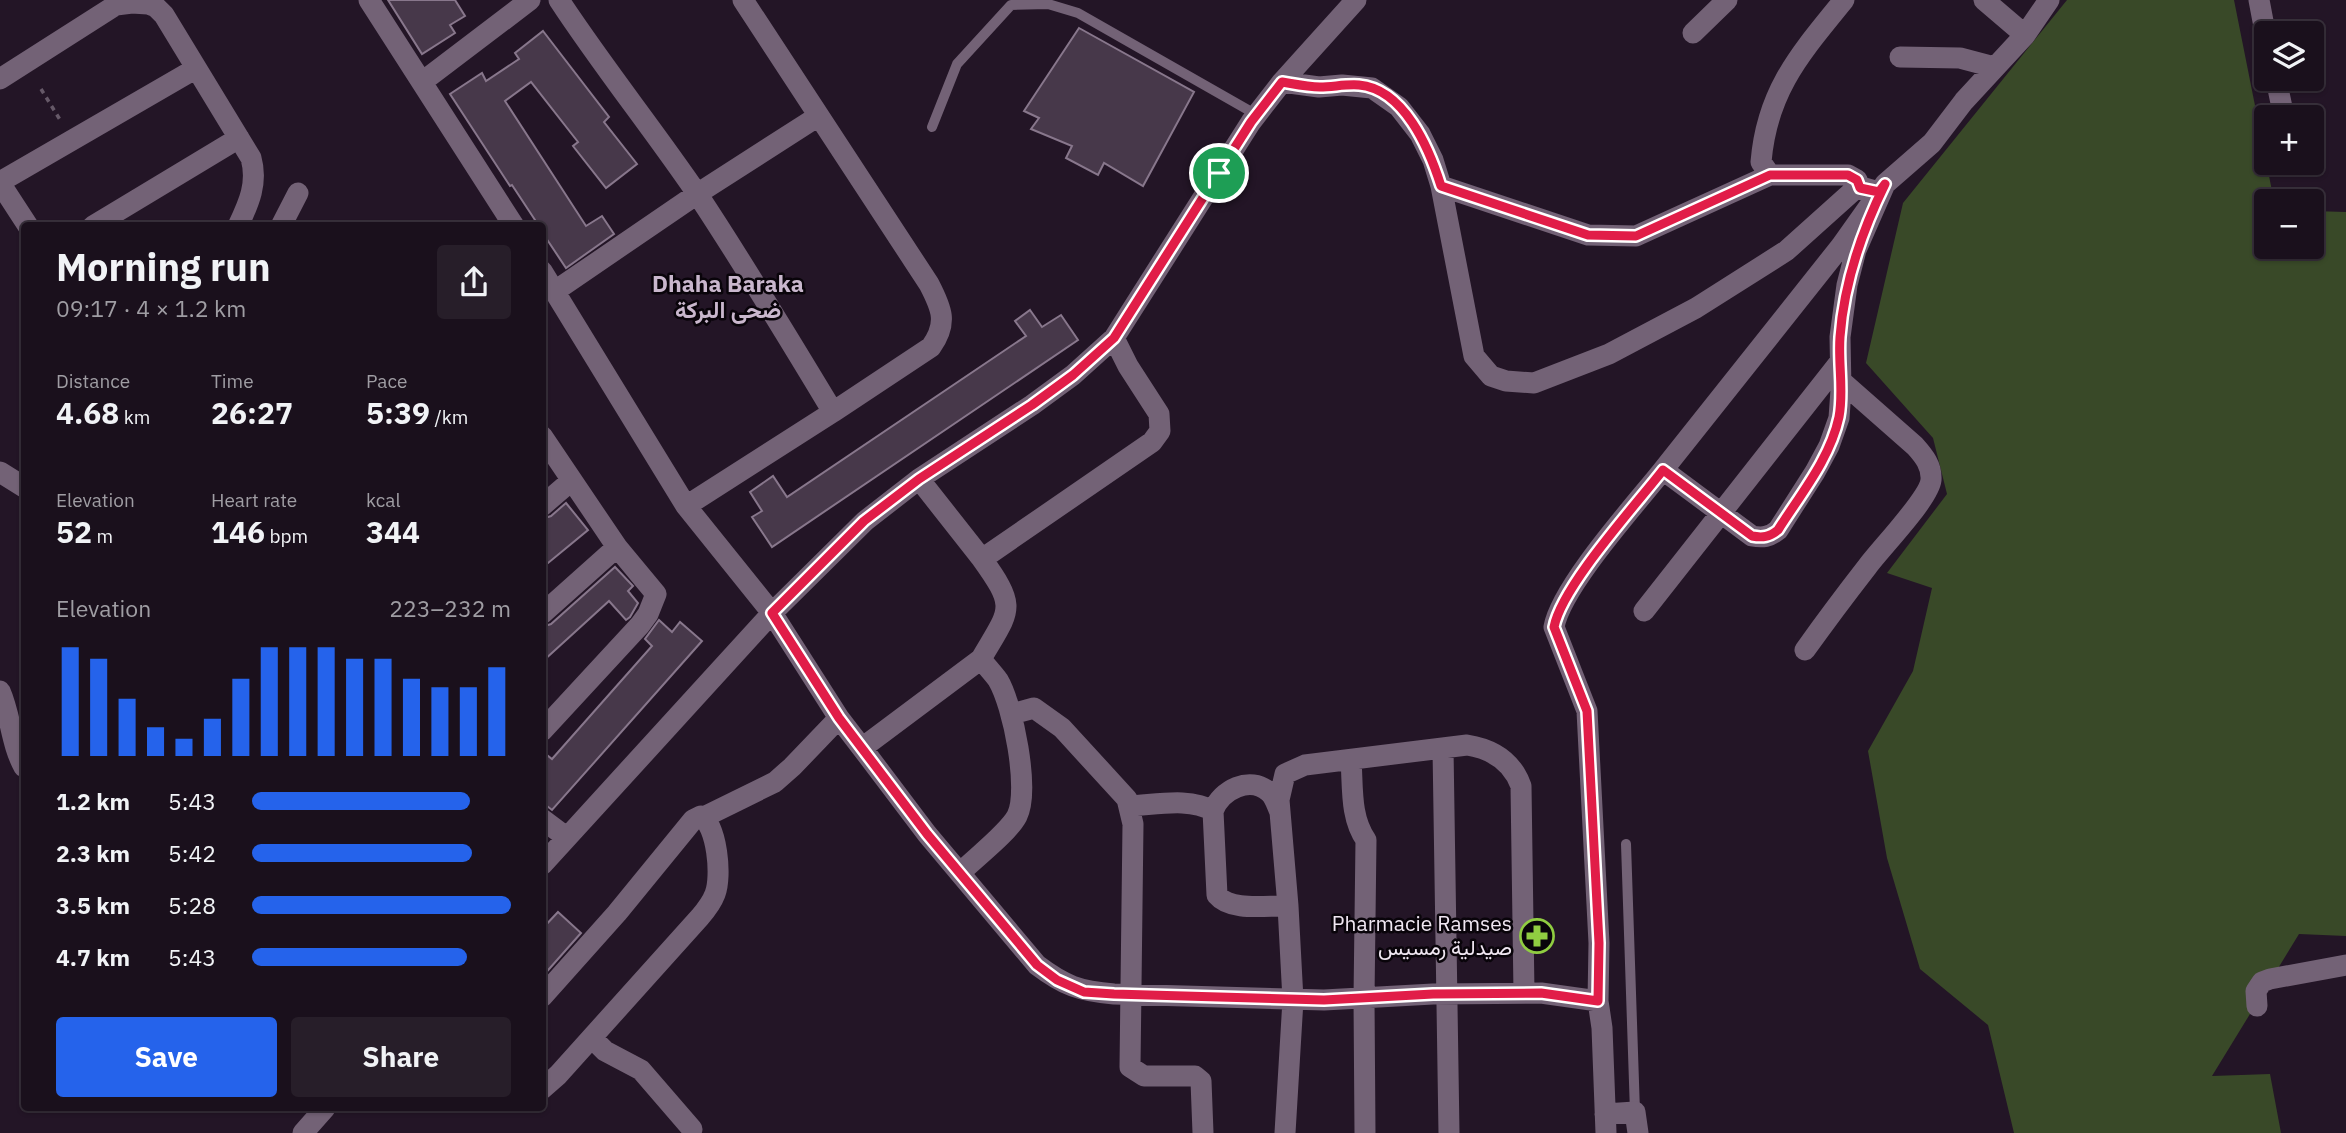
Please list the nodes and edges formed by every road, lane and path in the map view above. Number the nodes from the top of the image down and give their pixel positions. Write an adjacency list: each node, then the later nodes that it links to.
1 (369, 0): 18 (street)
2 (530, 0): 18 (street)
3 (559, 0): 31 (street)
4 (743, 0): 22 (street)
5 (1356, 0): 19 (street)
6 (1727, 0): 12 (street)
7 (1844, 0): 26 (street)
8 (1983, 0): 13 (street)
9 (2049, 0): 13 (street)
10 (2259, 0): 11 (street)
11 (2263, 21)
12 (1693, 33)
13 (2025, 35): 15 (street)
14 (1900, 57): 15 (street)
15 (1994, 67): 29 (street)
16 (195, 69): 17 (street); 24 (street); 25 (street)
17 (0, 79)
18 (422, 82): 36 (street)
19 (1282, 82): 21 (street); 28 (street)
20 (41, 89): 25 (path)
21 (1257, 115): 23 (lane); 39 (street)
22 (817, 117): 31 (street); 41 (street)
23 (932, 127)
24 (239, 138): 33 (street); 34 (street)
25 (72, 139): 27 (street)
26 (1770, 175): 28 (street); 29 (street)
27 (0, 183): 32 (street)
28 (1441, 186): 29 (street)
29 (1875, 188): 40 (street); 43 (street)
30 (298, 193): 35 (street)
31 (697, 194): 38 (street); 41 (street)
32 (25, 222)
33 (100, 222)
34 (240, 222)
35 (283, 222)
36 (511, 222)
37 (546, 277): 38 (street)
38 (555, 291): 49 (street)
39 (1114, 338): 45 (street); 52 (street)
40 (1840, 371): 50 (street); 50 (street); 56 (street)
41 (833, 412): 49 (street)
42 (546, 442): 46 (street)
43 (1663, 470): 50 (street); 84 (street)
44 (0, 472): 47 (street)
45 (919, 479): 52 (street); 55 (street)
46 (571, 481): 48 (street); 51 (street)
47 (21, 485)
48 (546, 503)
49 (686, 506): 55 (street)
50 (1721, 515): 54 (street)
51 (617, 547): 53 (street); 61 (street)
52 (982, 559): 57 (street)
53 (546, 610)
54 (1644, 611)
55 (772, 613): 60 (street); 72 (street)
56 (1805, 650)
57 (981, 659): 59 (street); 63 (street)
58 (0, 691): 62 (street)
59 (1012, 714): 67 (street); 75 (street)
60 (839, 718): 63 (street); 70 (street)
61 (546, 727)
62 (19, 730): 66 (street)
63 (862, 748): 75 (street)
64 (1443, 748): 65 (street); 79 (street); 80 (street)
65 (1351, 760): 69 (street); 82 (street)
66 (21, 761)
67 (1129, 806): 68 (street); 81 (street)
68 (1213, 811): 69 (street); 76 (street)
69 (1280, 812): 76 (street)
70 (704, 817): 78 (street); 86 (street)
71 (546, 822): 72 (street)
72 (566, 837): 74 (street)
73 (1626, 844): 90 (lane)
74 (546, 860)
75 (960, 873): 81 (street)
76 (1289, 906): 83 (street)
77 (2346, 965): 85 (street)
78 (546, 993)
79 (1524, 993): 80 (street); 84 (street)
80 (1448, 994): 82 (street); 96 (street)
81 (1133, 995): 83 (street); 93 (street)
82 (1364, 998): 83 (street); 95 (street)
83 (1293, 1000): 94 (street)
84 (1598, 1001): 89 (street)
85 (2257, 1006)
86 (592, 1038): 87 (street); 91 (street)
87 (546, 1086)
88 (322, 1111): 92 (street)
89 (1606, 1123): 90 (street)
90 (1636, 1123)
91 (692, 1129)
92 (303, 1133)
93 (1203, 1133)
94 (1285, 1133)
95 (1365, 1133)
96 (1449, 1133)

